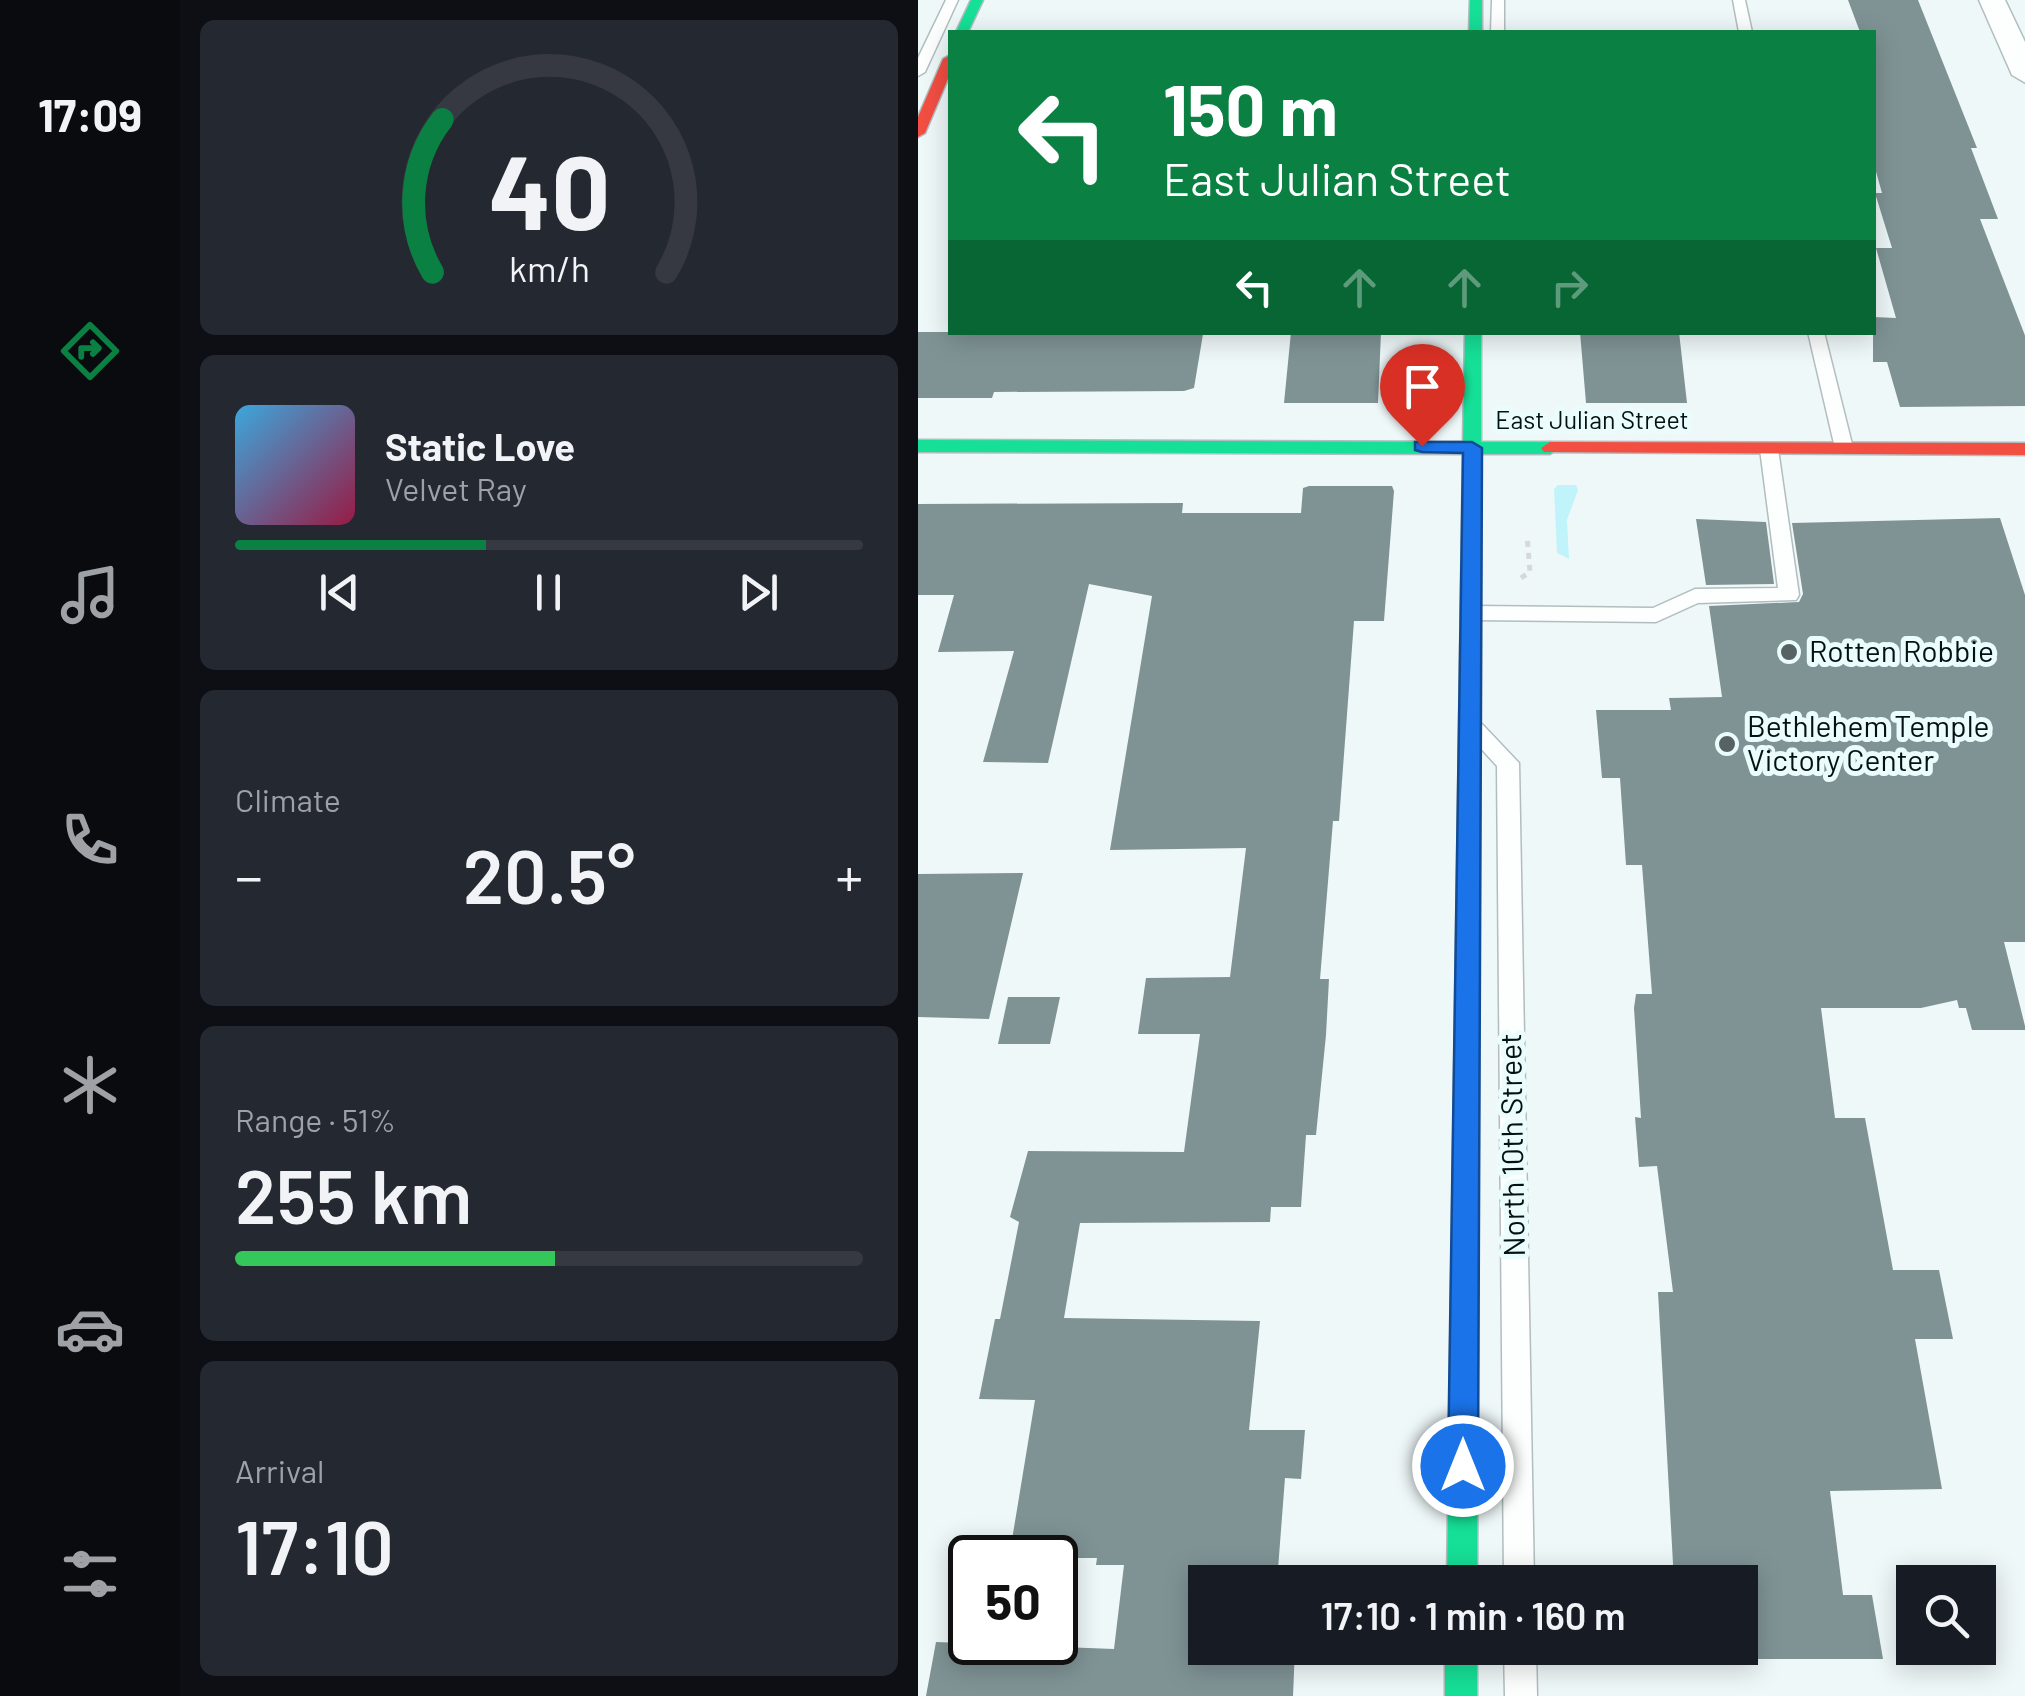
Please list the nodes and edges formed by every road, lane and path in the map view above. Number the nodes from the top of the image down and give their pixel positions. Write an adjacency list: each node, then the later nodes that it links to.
1 (952, 0): 12 (lane)
2 (977, 0): 7 (main road)
3 (1476, 0): 8 (main road)
4 (1498, 0): 9 (lane)
5 (1739, 0): 10 (lane)
6 (1992, 0): 13 (street)
7 (963, 30)
8 (1476, 30)
9 (1498, 30)
10 (1746, 30)
11 (948, 64): 14 (main road)
12 (918, 72)
13 (2026, 75)
14 (918, 132)
15 (1473, 335): 18 (main road, North 10th Street)
16 (1817, 335): 19 (lane)
17 (918, 446): 18 (main road, East Julian Street)
18 (1472, 448): 20 (main road, East Julian Street); 22 (main road, North 10th Street)
19 (1844, 448): 20 (main road, East Julian Street); 21 (main road, East Julian Street)
20 (1769, 449): 22 (lane)
21 (2026, 449)
22 (1471, 612): 23 (main road, North 10th Street)
23 (1469, 724): 24 (main road, North 10th Street); 25 (lane, North 10th Street)
24 (1462, 1565)
25 (1519, 1565)
26 (1461, 1665): 28 (main road)
27 (1520, 1665): 29 (lane)
28 (1460, 1696)
29 (1521, 1696)

